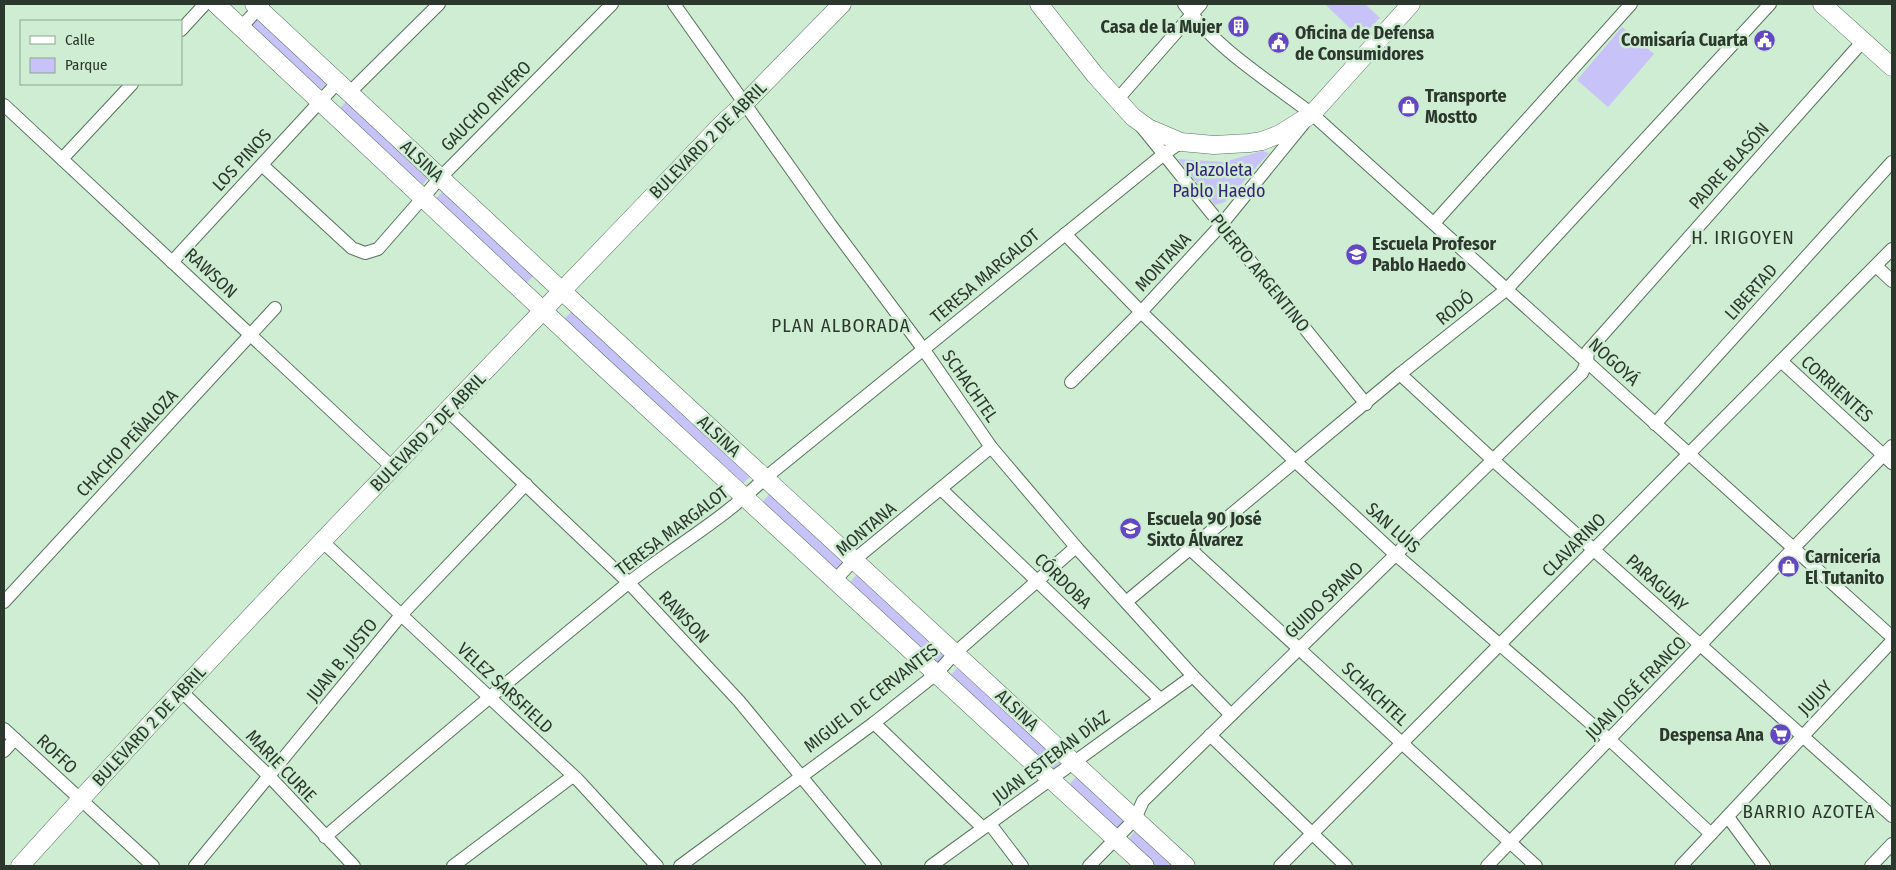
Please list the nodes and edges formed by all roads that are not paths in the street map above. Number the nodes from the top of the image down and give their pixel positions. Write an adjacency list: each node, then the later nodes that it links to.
1 (205, 4): 17 (street)
2 (216, 4): 16 (main road, ALSINA)
3 (439, 4): 21 (street, LOS PINOS)
4 (612, 4): 33 (street, GAUCHO RIVERO)
5 (674, 4): 24 (street, SCHACHTEL)
6 (842, 4): 24 (main road, BULEVARD 2 DE ABRIL)
7 (1039, 4): 22 (main road, PUERTO ARGENTINO)
8 (1184, 4): 15 (street, NOGOYÁ)
9 (1201, 4): 15 (street)
10 (1411, 4): 26 (main road)
11 (1631, 4): 35 (street)
12 (1770, 4): 42 (street, RODÓ)
13 (1822, 4): 18 (main road)
14 (258, 5): 16 (street); 21 (main road, ALSINA)
15 (1192, 15): 22 (street); 26 (street, NOGOYÁ)
16 (240, 27): 23 (main road, ALSINA)
17 (182, 29)
18 (1863, 41): 19 (main road); 49 (street, PADRE BLASÓN)
19 (1891, 65)
20 (131, 85): 30 (street)
21 (343, 88): 23 (street, LOS PINOS); 33 (main road, ALSINA)
22 (1117, 100): 27 (main road, PUERTO ARGENTINO)
23 (320, 102): 32 (street, LOS PINOS); 34 (main road, ALSINA)
24 (745, 103): 43 (main road, BULEVARD 2 DE ABRIL); 48 (street, SCHACHTEL)
25 (4, 105): 30 (street, RAWSON)
26 (1312, 114): 28 (main road); 35 (street, NOGOYÁ); 36 (street, MONTANA)
27 (1132, 117): 28 (main road); 29 (street, PUERTO ARGENTINO)
28 (1182, 142): 29 (street, TERESA MARGALOT)
29 (1164, 154): 36 (street, PUERTO ARGENTINO); 37 (street, TERESA MARGALOT)
30 (62, 159): 39 (street, RAWSON)
31 (1892, 162): 55 (street, LIBERTAD)
32 (262, 165): 34 (street, GAUCHO RIVERO); 39 (street, LOS PINOS)
33 (440, 178): 34 (street, GAUCHO RIVERO); 43 (main road, ALSINA)
34 (423, 198): 45 (main road, ALSINA)
35 (1434, 223): 42 (street, NOGOYÁ)
36 (1222, 225): 46 (street, MONTANA); 53 (street, PUERTO ARGENTINO)
37 (1065, 234): 46 (street, SAN LUIS); 48 (street, TERESA MARGALOT)
38 (1892, 249): 40 (street, CLAVARINO)
39 (172, 262): 47 (street, RAWSON)
40 (1876, 266): 41 (street); 50 (street, CLAVARINO)
41 (1892, 281)
42 (1506, 289): 49 (street, NOGOYÁ); 51 (street, RODÓ)
43 (562, 291): 45 (main road, BULEVARD 2 DE ABRIL); 62 (main road, ALSINA)
44 (275, 308): 47 (street, CHACHO PEÑALOZA)
45 (543, 311): 54 (main road, BULEVARD 2 DE ABRIL); 65 (main road, ALSINA)
46 (1140, 312): 52 (street, MONTANA); 60 (street, SAN LUIS)
47 (251, 335): 61 (street, RAWSON); 76 (street, CHACHO PEÑALOZA)
48 (924, 350): 56 (street, SCHACHTEL); 62 (street, TERESA MARGALOT)
49 (1587, 362): 55 (street, NOGOYÁ); 59 (street, GUIDO SPANO)
50 (1781, 362): 57 (street, CLAVARINO); 58 (street, CORRIENTES)
51 (1400, 374): 53 (street, RODÓ); 59 (street, PARAGUAY)
52 (1071, 382)
53 (1366, 404): 60 (street, RODÓ)
54 (448, 411): 61 (main road, BULEVARD 2 DE ABRIL); 63 (street, RAWSON)
55 (1656, 424): 57 (street, NOGOYÁ)
56 (991, 447): 64 (street, MONTANA); 67 (street, SCHACHTEL)
57 (1689, 454): 69 (street, NOGOYÁ); 70 (street, CLAVARINO)
58 (1889, 455): 69 (street, JUAN JOSÉ FRANCO)
59 (1493, 460): 70 (street, PARAGUAY); 71 (street, GUIDO SPANO)
60 (1295, 461): 68 (street, RODÓ); 71 (street, SAN LUIS)
61 (394, 468): 66 (main road, BULEVARD 2 DE ABRIL)
62 (765, 478): 65 (street, TERESA MARGALOT); 72 (main road, ALSINA)
63 (526, 484): 75 (street, RAWSON); 78 (street, JUAN B. JUSTO)
64 (942, 489): 72 (street, MONTANA); 74 (street, CÓRDOBA)
65 (745, 498): 73 (main road, ALSINA); 75 (street, TERESA MARGALOT)
66 (322, 542): 78 (street, VELEZ SARSFIELD); 87 (main road, BULEVARD 2 DE ABRIL)
67 (1076, 547): 74 (street, MIGUEL DE CERVANTES); 77 (street, SCHACHTEL)
68 (1189, 548): 77 (street, RODÓ); 83 (street, SCHACHTEL)
69 (1794, 548): 79 (street, NOGOYÁ); 82 (street, JUAN JOSÉ FRANCO)
70 (1594, 550): 81 (street, CLAVARINO); 82 (street, PARAGUAY)
71 (1396, 554): 81 (street, SAN LUIS); 83 (street, GUIDO SPANO)
72 (854, 560): 73 (street, MONTANA); 84 (main road, ALSINA)
73 (834, 581): 85 (main road, ALSINA)
74 (1037, 581): 84 (street, MIGUEL DE CERVANTES); 89 (street, CÓRDOBA)
75 (628, 583): 88 (street, TERESA MARGALOT); 100 (street, RAWSON)
76 (4, 602)
77 (1126, 602): 86 (street, SCHACHTEL)
78 (401, 615): 88 (street, VELEZ SARSFIELD); 102 (street, JUAN B. JUSTO)
79 (1892, 636)
80 (1892, 640): 94 (street, JUJUY)
81 (1500, 645): 96 (street, SAN LUIS); 97 (street, CLAVARINO)
82 (1701, 645): 94 (street, PARAGUAY); 96 (street, JUAN JOSÉ FRANCO)
83 (1300, 648): 90 (street, GUIDO SPANO); 97 (street, SCHACHTEL)
84 (955, 653): 85 (street, MIGUEL DE CERVANTES); 99 (main road, ALSINA)
85 (936, 674): 91 (street, MIGUEL DE CERVANTES); 103 (main road, ALSINA)
86 (1193, 676): 89 (street, JUAN ESTEBAN DÍAZ); 90 (street, SCHACHTEL)
87 (182, 691): 102 (street, MARIE CURIE); 104 (main road, BULEVARD 2 DE ABRIL)
88 (489, 696): 101 (street, VELEZ SARSFIELD); 111 (street, TERESA MARGALOT)
89 (1160, 699): 99 (street, JUAN ESTEBAN DÍAZ)
90 (1230, 715): 93 (street, GUIDO SPANO)
91 (874, 723): 100 (street, MIGUEL DE CERVANTES); 108 (street)
92 (4, 729): 95 (street, ROFFO)
93 (1210, 735): 107 (street, GUIDO SPANO); 109 (street)
94 (1803, 737): 105 (street, PARAGUAY); 106 (street, JUJUY)
95 (15, 739): 98 (street); 104 (street, ROFFO)
96 (1610, 740): 110 (street, SAN LUIS); 113 (street, JUAN JOSÉ FRANCO)
97 (1402, 744): 109 (street, CLAVARINO); 113 (street, SCHACHTEL)
98 (4, 751)
99 (1073, 762): 103 (street, JUAN ESTEBAN DÍAZ); 107 (main road, ALSINA)
100 (802, 775): 121 (street, MIGUEL DE CERVANTES); 122 (street, RAWSON)
101 (573, 776): 119 (street); 120 (street, VELEZ SARSFIELD)
102 (270, 777): 111 (street, MARIE CURIE); 117 (street, JUAN B. JUSTO)
103 (1051, 780): 108 (street, JUAN ESTEBAN DÍAZ); 112 (main road, ALSINA)
104 (80, 799): 115 (main road, BULEVARD 2 DE ABRIL); 116 (street, ROFFO)
105 (1892, 816)
106 (1728, 817): 110 (street, JUJUY); 133 (street)
107 (1136, 819): 112 (street, GUIDO SPANO); 127 (main road, ALSINA)
108 (987, 826): 123 (street, JUAN ESTEBAN DÍAZ); 124 (street)
109 (1313, 834): 128 (street, CLAVARINO); 129 (street)
110 (1711, 834): 132 (street, JUJUY)
111 (325, 837): 118 (street, MARIE CURIE)
112 (1116, 840): 125 (street, GUIDO SPANO); 126 (main road, ALSINA)
113 (1510, 843): 130 (street, JUAN JOSÉ FRANCO); 131 (street, SCHACHTEL)
114 (1892, 844): 134 (street)
115 (20, 866)
116 (152, 866)
117 (195, 866)
118 (354, 866)
119 (453, 866)
120 (657, 866)
121 (680, 866)
122 (876, 866)
123 (931, 866)
124 (1022, 866)
125 (1089, 866)
126 (1145, 866)
127 (1186, 866)
128 (1280, 866)
129 (1346, 866)
130 (1488, 866)
131 (1536, 866)
132 (1681, 866)
133 (1764, 866)
134 (1871, 866)

